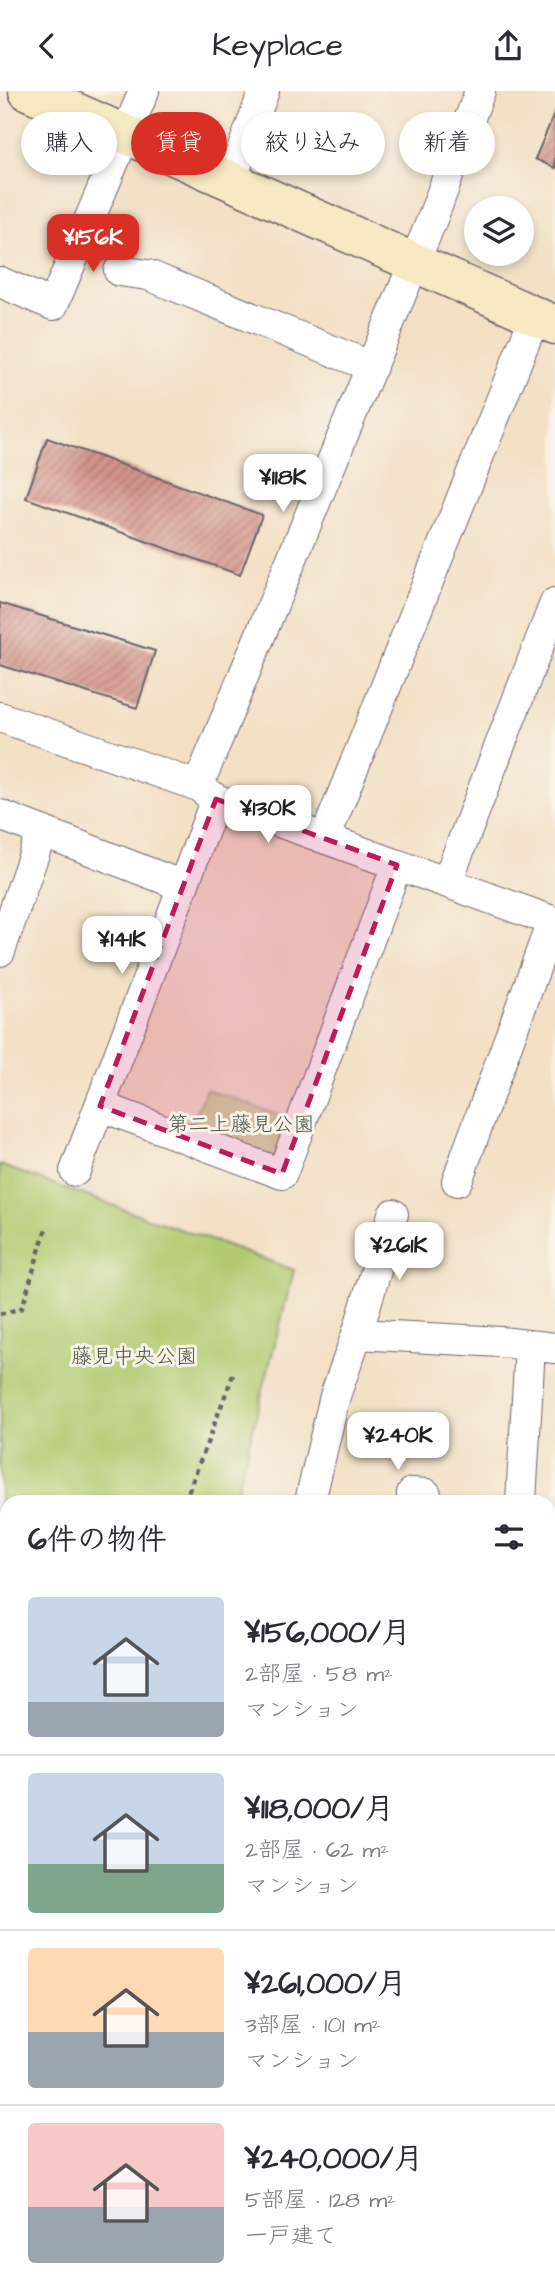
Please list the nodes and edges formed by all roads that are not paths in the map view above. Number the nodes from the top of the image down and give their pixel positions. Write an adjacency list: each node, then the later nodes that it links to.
1 (28, 91): 5 (street)
2 (144, 91): 5 (street)
3 (264, 91): 6 (street)
4 (480, 91): 7 (street)
5 (125, 134): 6 (street); 9 (street)
6 (231, 180): 7 (street)
7 (414, 261): 10 (street); 11 (street)
8 (119, 271): 11 (street)
9 (0, 282)
10 (545, 321): 17 (street)
11 (372, 367): 14 (street)
12 (555, 603): 19 (street)
13 (0, 717): 14 (street)
14 (207, 792): 17 (street); 20 (street)
15 (0, 815): 16 (street)
16 (42, 831): 20 (street); 22 (street)
17 (325, 838): 18 (street)
18 (397, 865): 19 (street); 23 (street)
19 (447, 882): 21 (street)
20 (183, 886): 23 (street)
21 (554, 922): 25 (street)
22 (0, 950)
23 (100, 1106): 24 (street)
24 (75, 1171)
25 (457, 1181)
26 (393, 1214): 27 (street)
27 (357, 1334): 28 (street); 29 (street)
28 (542, 1347): 30 (street)
29 (311, 1495)
30 (523, 1495)

